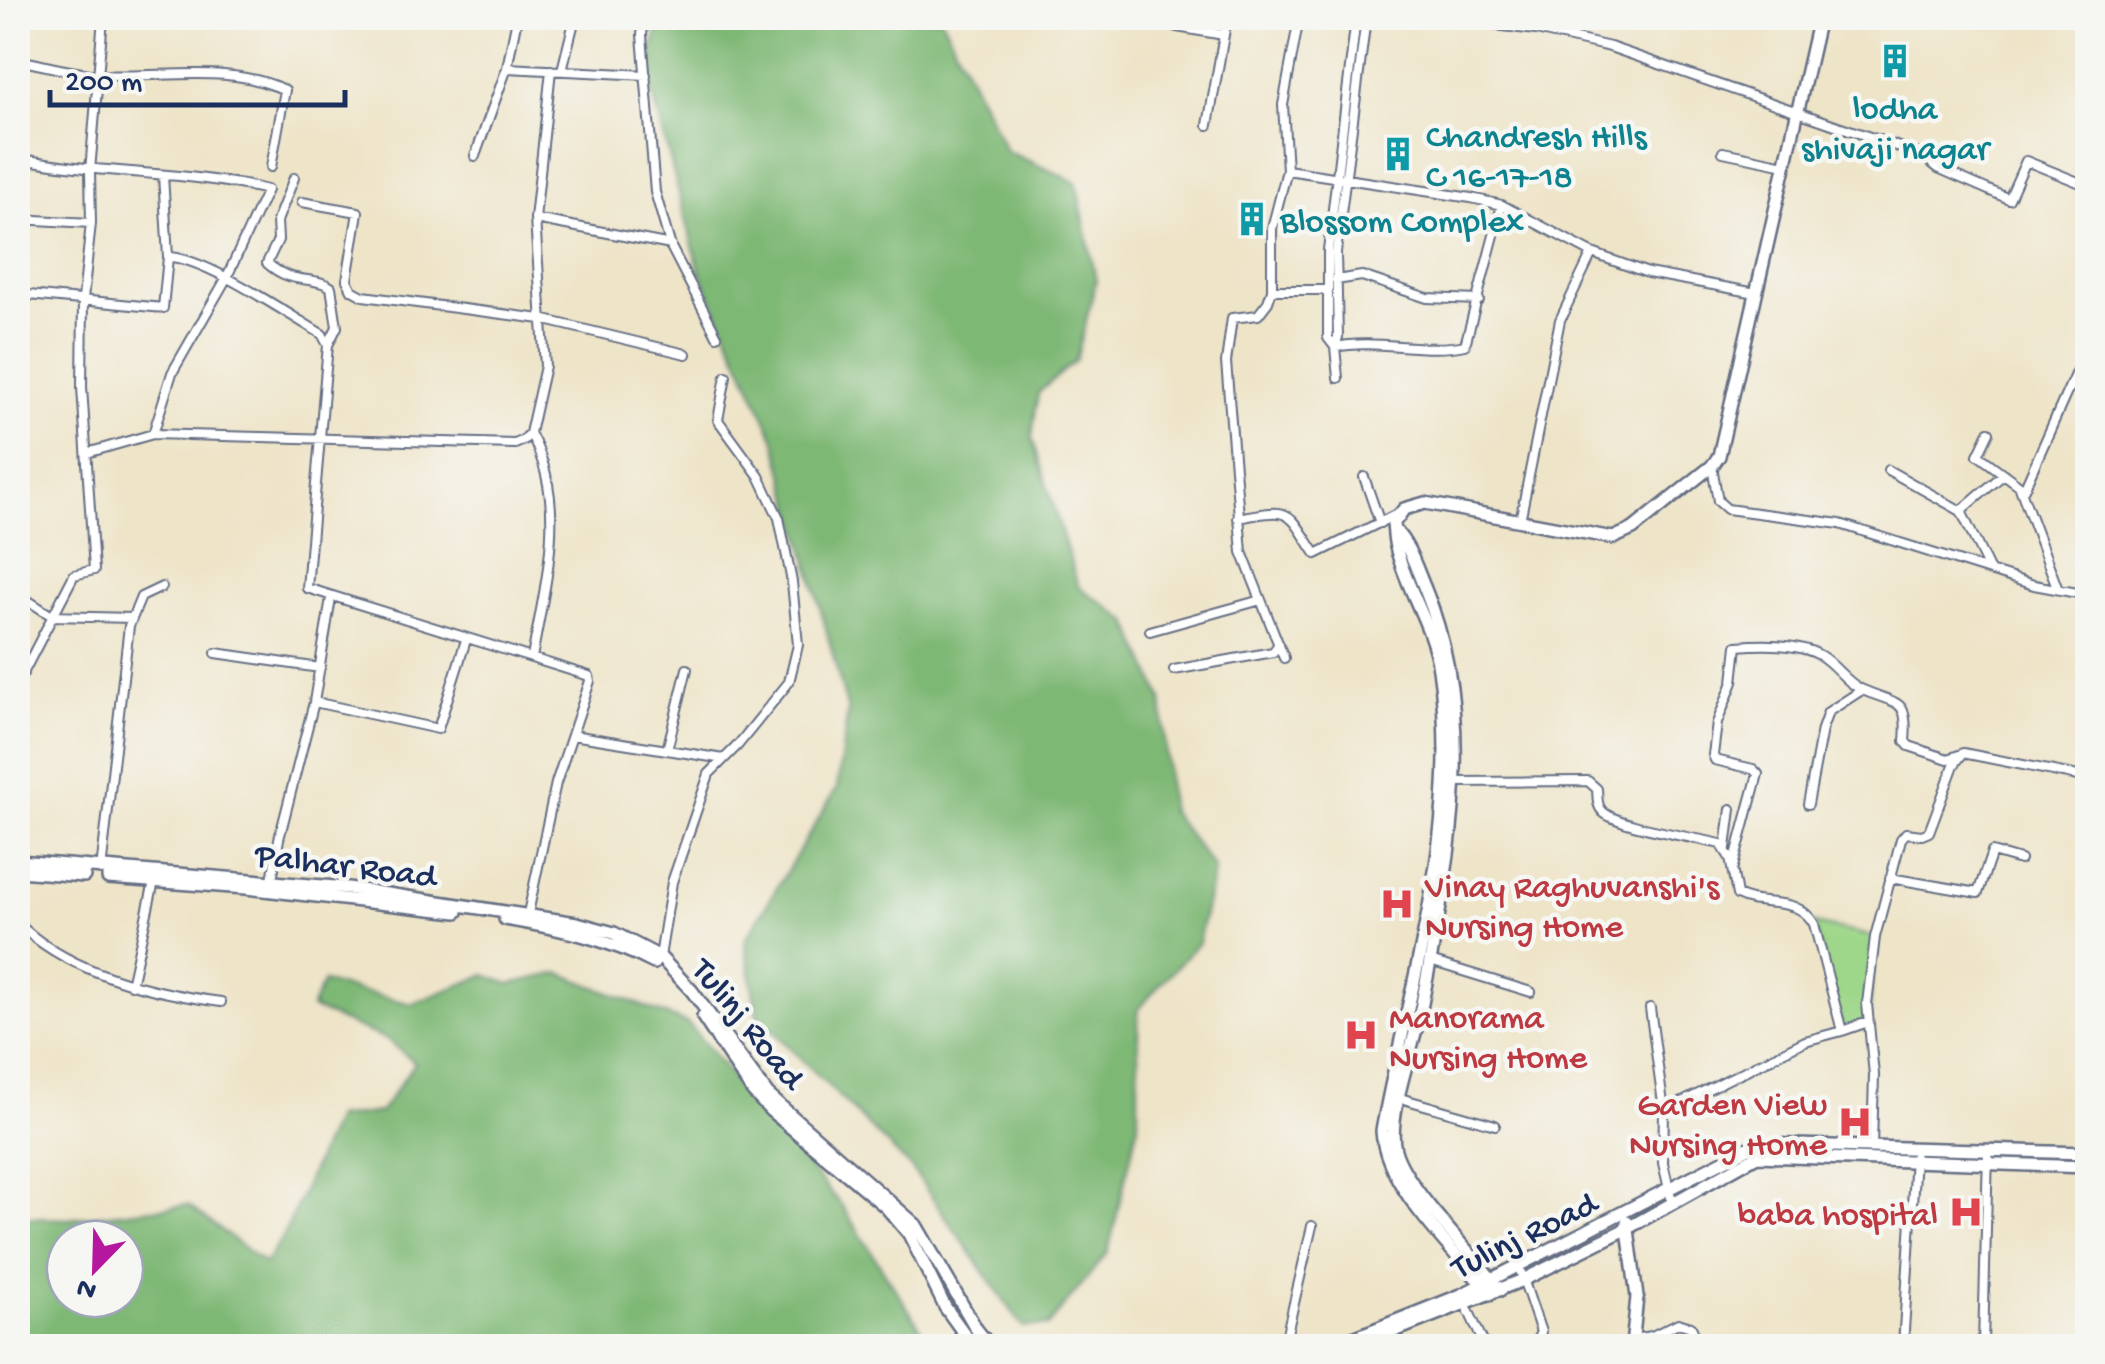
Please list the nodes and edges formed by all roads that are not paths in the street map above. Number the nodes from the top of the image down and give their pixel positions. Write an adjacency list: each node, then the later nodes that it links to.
1 (104, 18): 17 (street)
2 (517, 18): 14 (street)
3 (574, 18): 16 (street)
4 (644, 18): 18 (street)
5 (1147, 18): 12 (street)
6 (1227, 18): 12 (street)
7 (1300, 18): 26 (street)
8 (1356, 18): 30 (street)
9 (1366, 18): 30 (street)
10 (1436, 18): 19 (street)
11 (1819, 18): 19 (main road)
12 (1224, 35): 20 (street)
13 (18, 60): 17 (street)
14 (506, 68): 15 (street); 22 (street)
15 (551, 70): 16 (street); 35 (street)
16 (562, 70): 18 (street)
17 (101, 75): 25 (street); 27 (street)
18 (646, 75): 37 (street)
19 (1797, 109): 24 (main road); 31 (street)
20 (1208, 125)
21 (1723, 152): 24 (street)
22 (475, 156)
23 (18, 158): 27 (street)
24 (1784, 165): 45 (main road)
25 (271, 167)
26 (1288, 170): 30 (street); 43 (street)
27 (90, 171): 28 (street); 36 (street)
28 (163, 176): 39 (street); 40 (street)
29 (294, 178): 51 (street)
30 (1340, 178): 33 (street); 41 (street); 42 (street)
31 (2088, 186)
32 (302, 202): 49 (street)
33 (1502, 206): 38 (street); 48 (street)
34 (18, 219): 36 (street)
35 (535, 220): 37 (street); 49 (street)
36 (91, 223): 47 (street)
37 (670, 245): 50 (street)
38 (1592, 253): 45 (street); 70 (street)
39 (168, 257): 40 (street); 47 (street)
40 (226, 279): 51 (street); 59 (street)
41 (1326, 280): 42 (street); 44 (street)
42 (1337, 280): 48 (street); 52 (street)
43 (1272, 290): 44 (street); 69 (street)
44 (1326, 290): 52 (street)
45 (1756, 293): 62 (main road)
46 (18, 294): 47 (street)
47 (83, 299): 61 (street)
48 (1479, 300): 52 (street)
49 (541, 319): 54 (street); 58 (street)
50 (716, 336)
51 (328, 346): 60 (street)
52 (1335, 346): 56 (street)
53 (2088, 346): 66 (street)
54 (686, 354)
55 (726, 376): 97 (street)
56 (1338, 378)
57 (1989, 432): 64 (street)
58 (530, 433): 60 (street); 85 (street)
59 (153, 434): 60 (street); 61 (street)
60 (319, 438): 77 (street)
61 (87, 454): 79 (street)
62 (1712, 466): 70 (main road); 72 (street)
63 (1888, 470): 67 (street)
64 (2004, 474): 66 (street); 67 (street)
65 (1364, 477): 71 (street)
66 (2018, 484): 74 (street)
67 (1961, 511): 72 (street)
68 (1397, 514): 70 (main road); 71 (street); 99 (main road)
69 (1238, 518): 71 (street); 78 (street)
70 (1520, 521)
71 (1380, 524)
72 (1989, 569): 74 (street)
73 (162, 587): 80 (street)
74 (2057, 587): 76 (street)
75 (18, 594): 79 (street)
76 (2088, 595)
77 (331, 598): 82 (street); 88 (street)
78 (1261, 600): 81 (street); 83 (street)
79 (52, 616): 80 (street); 87 (street)
80 (132, 618): 105 (street)
81 (1150, 630)
82 (466, 640): 85 (street); 93 (street)
83 (1279, 644): 86 (street); 90 (street)
84 (216, 653): 88 (street)
85 (532, 658): 94 (street)
86 (1284, 658)
87 (22, 664): 91 (street)
88 (320, 668): 93 (street)
89 (687, 669): 95 (street)
90 (1174, 670)
91 (18, 683)
92 (1862, 690): 96 (street); 100 (street); 107 (street)
93 (314, 702): 110 (street)
94 (572, 735): 95 (street); 111 (street)
95 (667, 750): 97 (street)
96 (1963, 753): 98 (street); 109 (street)
97 (724, 759): 113 (street)
98 (2088, 778)
99 (1451, 782): 102 (street); 114 (main road); 121 (main road)
100 (1808, 804)
101 (1731, 809): 102 (street)
102 (1726, 848): 107 (street)
103 (2020, 860): 109 (street)
104 (18, 861): 105 (main road, Palhar Road)
105 (100, 870): 108 (main road, Palhar Road)
106 (18, 871): 108 (main road, Palhar Road)
107 (1732, 871): 120 (street)
108 (155, 878): 110 (main road, Palhar Road); 111 (main road, Palhar Road); 115 (street)
109 (1890, 878): 119 (street)
110 (272, 880): 111 (main road, Palhar Road)
111 (527, 919): 113 (main road, Palhar Road)
112 (18, 922): 115 (street)
113 (658, 961): 140 (main road, Tulinj Road); 141 (main road, Tulinj Road)
114 (1428, 961): 116 (street); 121 (main road)
115 (131, 984): 117 (street)
116 (1530, 992)
117 (221, 1002)
118 (1650, 1008): 123 (street)
119 (1868, 1022): 120 (street); 125 (street)
120 (1842, 1031): 123 (street)
121 (1404, 1056): 122 (main road); 136 (main road)
122 (1400, 1098): 124 (street); 136 (main road)
123 (1664, 1110): 130 (street)
124 (1495, 1125)
125 (1872, 1147): 127 (main road, Tulinj Road); 130 (main road, Tulinj Road)
126 (2088, 1153): 128 (main road, Tulinj Road)
127 (1915, 1154): 128 (main road, Tulinj Road); 131 (main road, Tulinj Road); 148 (street)
128 (1988, 1158): 129 (main road, Tulinj Road); 149 (street)
129 (2088, 1167)
130 (1667, 1188): 131 (street); 132 (main road, Tulinj Road)
131 (1672, 1202): 134 (main road, Tulinj Road)
132 (1626, 1213): 134 (main road); 135 (main road, Tulinj Road)
133 (1312, 1226): 142 (street)
134 (1628, 1228): 135 (main road, Tulinj Road); 139 (main road)
135 (1521, 1274): 136 (main road, Tulinj Road); 146 (street)
136 (1491, 1287): 137 (main road, Tulinj Road)
137 (1464, 1300): 138 (main road, Tulinj Road); 143 (main road, Tulinj Road); 145 (street)
138 (1375, 1343): 144 (main road, Tulinj Road)
139 (1632, 1343): 147 (street)
140 (973, 1346)
141 (990, 1346)
142 (1284, 1346)
143 (1333, 1346)
144 (1355, 1346)
145 (1485, 1346)
146 (1534, 1346)
147 (1700, 1346)
148 (1903, 1346)
149 (1983, 1346)

